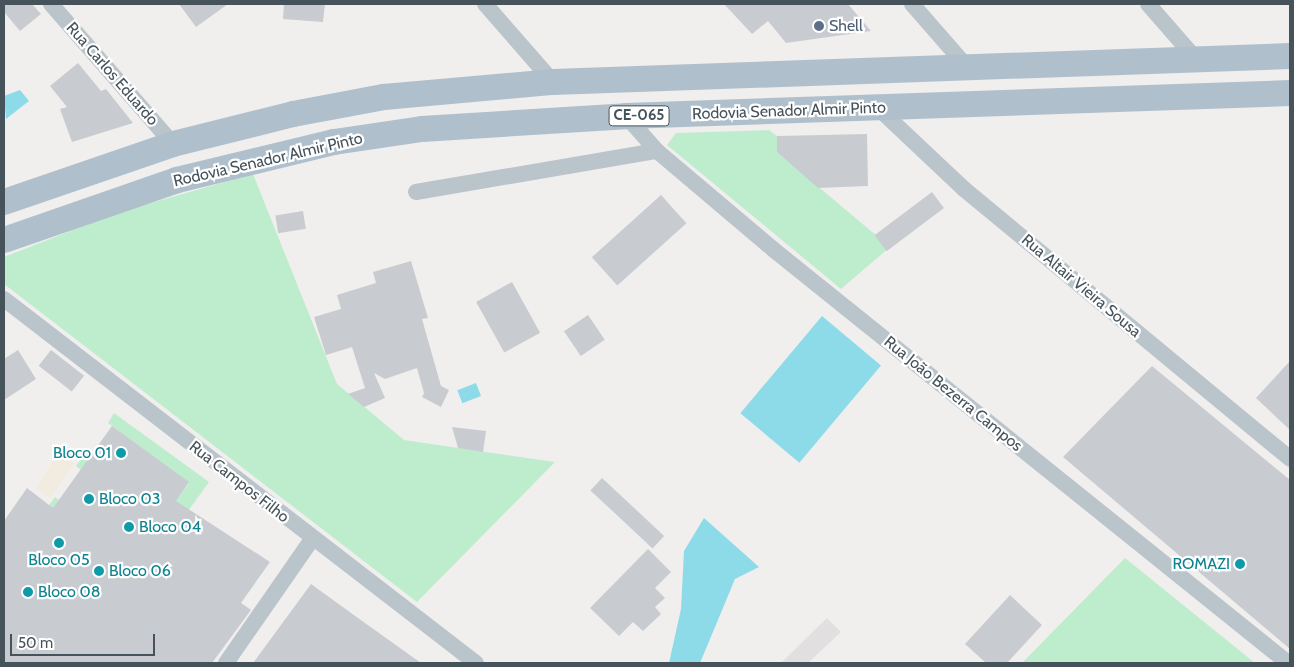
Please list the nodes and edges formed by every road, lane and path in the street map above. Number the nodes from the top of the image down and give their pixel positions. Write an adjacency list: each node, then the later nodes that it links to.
1 (51, 4): 12 (street, Rua Carlos Eduardo)
2 (485, 4): 8 (street)
3 (912, 4): 7 (street)
4 (1148, 4): 6 (street)
5 (1290, 56): 6 (main road, CE-065)
6 (1196, 59): 7 (main road, CE-065)
7 (966, 66): 8 (main road, CE-065)
8 (553, 82): 12 (main road, CE-065)
9 (1290, 93): 10 (main road, Rodovia Senador Almir Pinto / CE-065)
10 (878, 108): 11 (main road, Rodovia Senador Almir Pinto / CE-065); 18 (street, Rua Altair Vieira Sousa)
11 (626, 116): 13 (street, Rua João Bezerra Campos); 16 (main road, Rodovia Senador Almir Pinto / CE-065)
12 (173, 144): 15 (main road, CE-065)
13 (657, 151): 14 (street); 22 (street, Rua João Bezerra Campos)
14 (416, 192)
15 (4, 202)
16 (4, 240)
17 (4, 299): 19 (street, Rua Campos Filho)
18 (1290, 459)
19 (313, 538): 20 (street); 21 (street, Rua Campos Filho)
20 (226, 663)
21 (476, 663)
22 (1288, 663)

